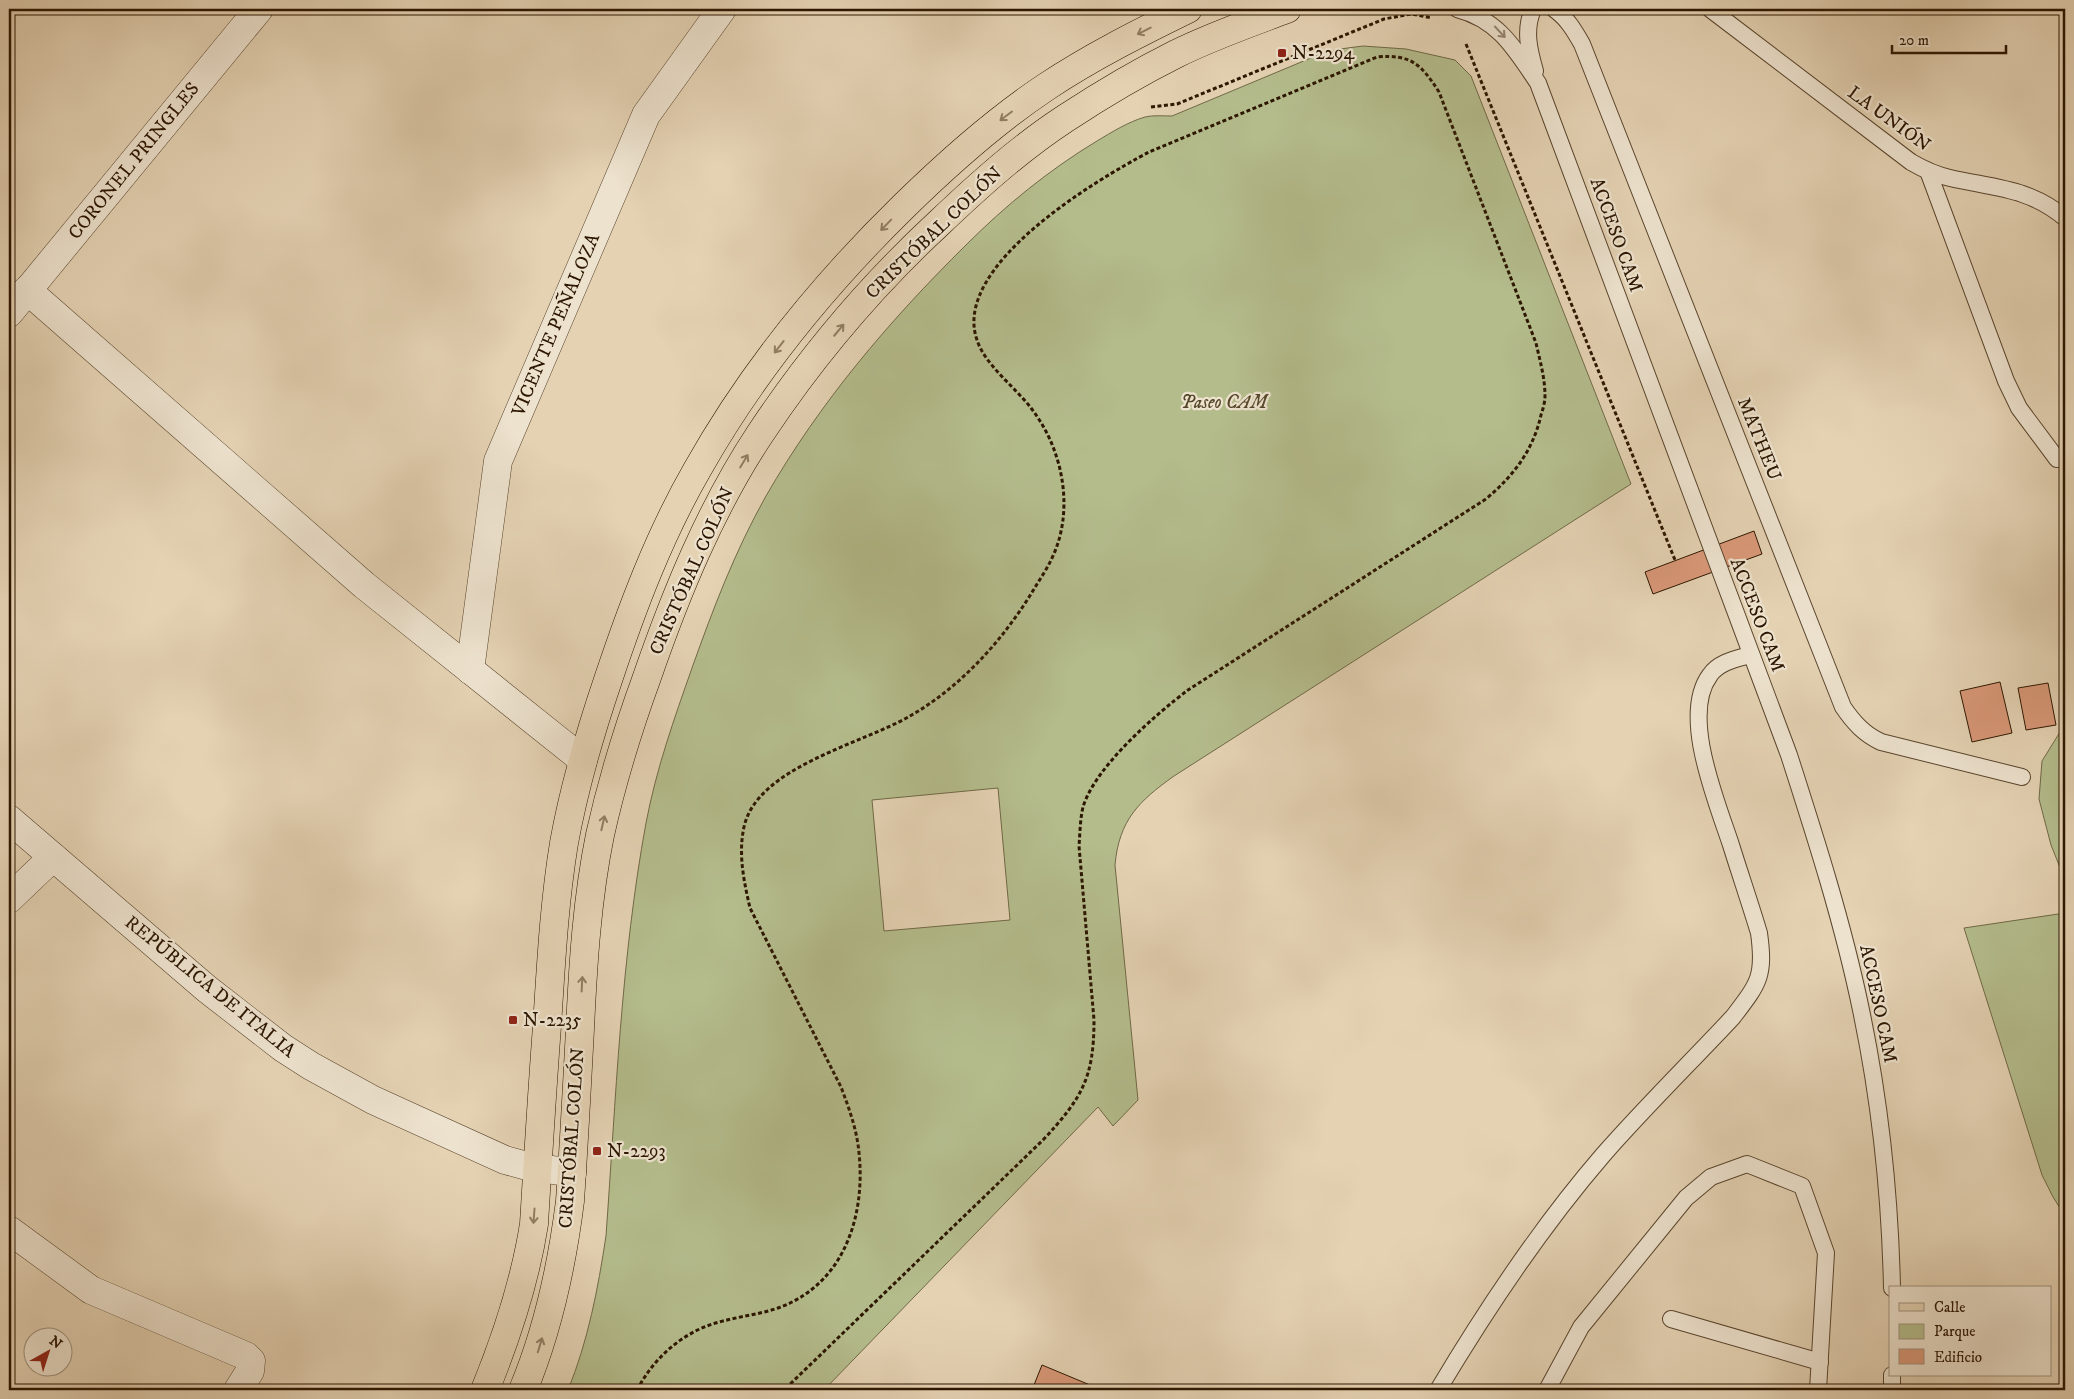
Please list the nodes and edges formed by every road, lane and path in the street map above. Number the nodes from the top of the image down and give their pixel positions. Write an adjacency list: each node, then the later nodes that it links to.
1 (260, 9): 15 (street, CORONEL PRINGLES)
2 (722, 9): 20 (street, VICENTE PEÑALOZA)
3 (1188, 9): 21 (main road, CRISTÓBAL COLÓN, one-way to 21)
4 (1287, 9): 27 (main road, CRISTÓBAL COLÓN, one-way to 4)
5 (1457, 9): 11 (lane, ACCESO CAM, one-way to 11)
6 (1533, 9): 11 (lane)
7 (1554, 9): 22 (lane, MATHEU)
8 (1710, 9): 13 (lane, LA UNIÓN)
9 (1435, 20): 12 (path)
10 (1465, 42): 18 (path)
11 (1538, 83): 19 (lane, ACCESO CAM)
12 (1145, 107)
13 (1928, 171): 14 (lane, LA UNIÓN); 17 (lane)
14 (2065, 218)
15 (27, 290): 16 (street, CORONEL PRINGLES); 20 (street)
16 (9, 313)
17 (2057, 459)
18 (1675, 560)
19 (1750, 655): 29 (lane, ACCESO CAM); 38 (lane)
20 (470, 670): 21 (street)
21 (583, 760): 26 (main road, CRISTÓBAL COLÓN)
22 (2022, 777)
23 (9, 819): 24 (street, REPÚBLICA DE ITALIA)
24 (52, 856): 25 (street); 26 (street, REPÚBLICA DE ITALIA)
25 (9, 899)
26 (538, 1168): 27 (street, REPÚBLICA DE ITALIA); 34 (main road, CRISTÓBAL COLÓN, one-way to 34)
27 (572, 1173): 35 (main road, CRISTÓBAL COLÓN, one-way to 27)
28 (9, 1230): 33 (street)
29 (1892, 1286)
30 (1671, 1319): 31 (lane)
31 (1820, 1362): 39 (lane); 40 (lane)
32 (1892, 1376): 41 (lane)
33 (238, 1390)
34 (485, 1390)
35 (523, 1390)
36 (637, 1390): 37 (path)
37 (784, 1390)
38 (1438, 1390)
39 (1547, 1390)
40 (1818, 1390)
41 (1892, 1390)

